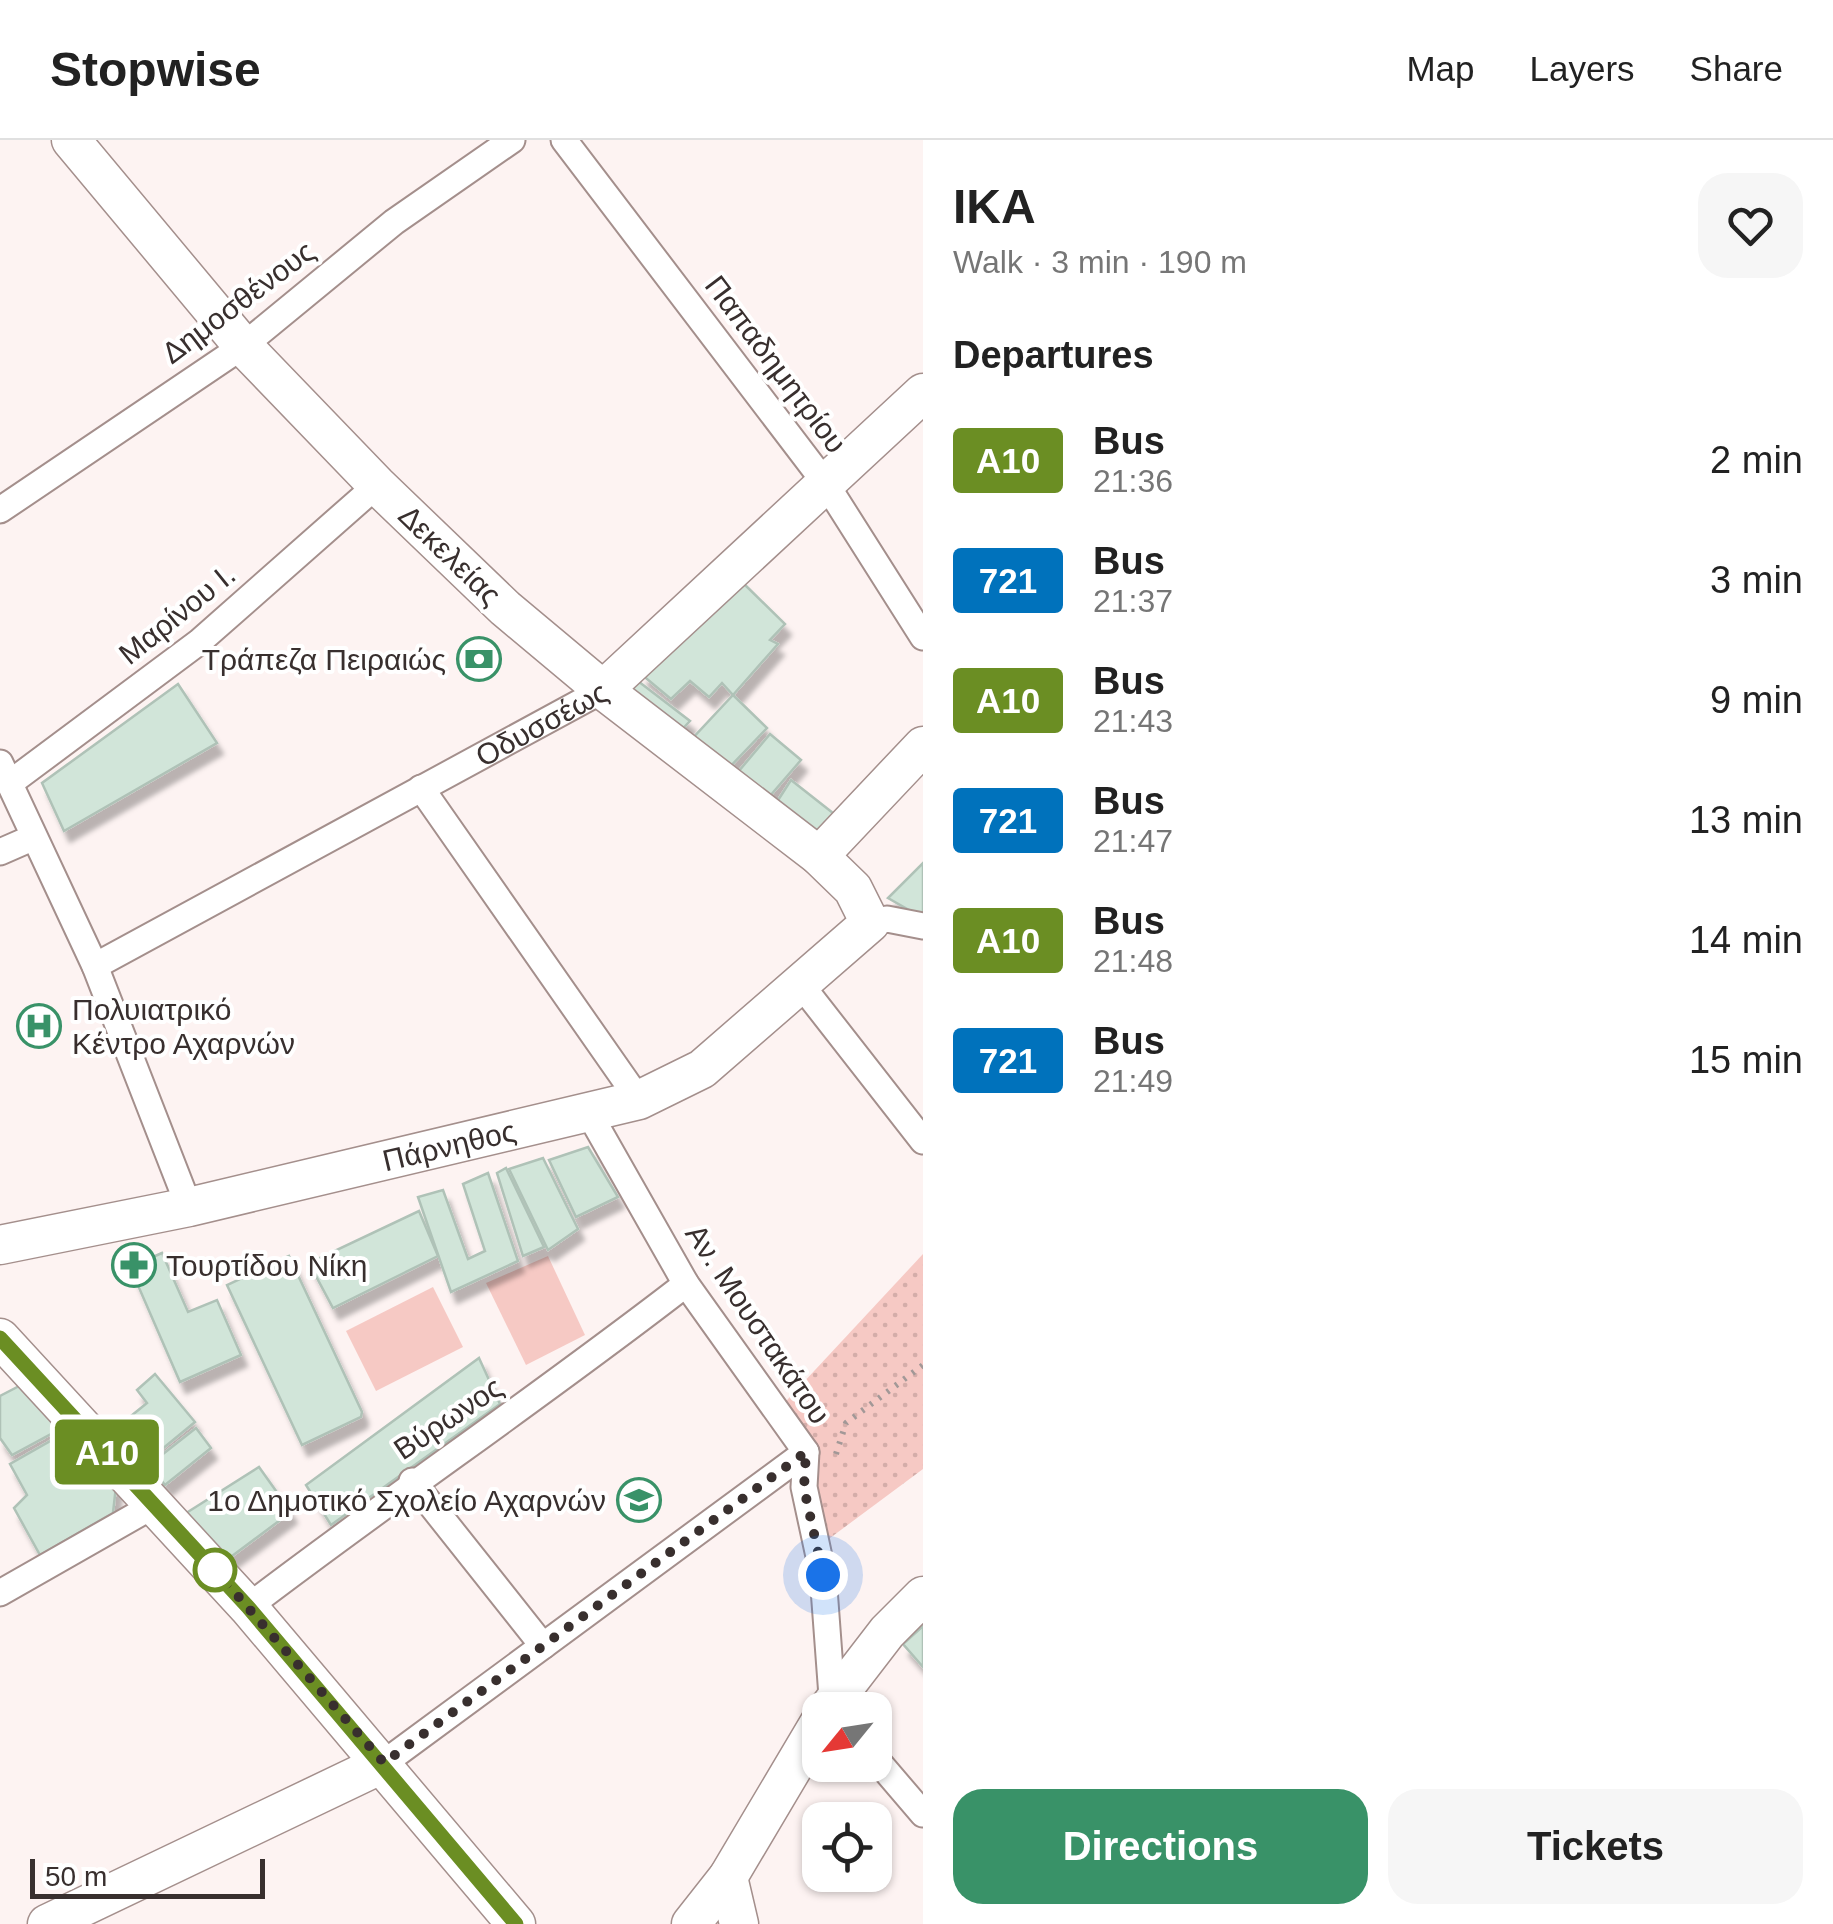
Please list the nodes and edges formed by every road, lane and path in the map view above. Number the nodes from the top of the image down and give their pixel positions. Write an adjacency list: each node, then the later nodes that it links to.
1 (71, 140): 4 (street, Δεκελείας)
2 (512, 140): 4 (street, Δημοσθένους)
3 (564, 140): 6 (street, Παπαδημητρίου)
4 (243, 346): 7 (street, Δεκελείας); 8 (street, Δημοσθένους)
5 (923, 393): 6 (street, Οδυσσέως)
6 (826, 484): 9 (street, Παπαδημητρίου); 10 (street, Οδυσσέως)
7 (377, 485): 10 (street, Δεκελείας); 12 (street, Μαρίνου Ι.)
8 (0, 510)
9 (923, 636)
10 (602, 690): 13 (street, Οδυσσέως); 16 (street, Δεκελείας)
11 (923, 746): 16 (street)
12 (5, 773): 14 (street)
13 (421, 788): 19 (street, Οδυσσέως); 21 (street)
14 (32, 838): 15 (street); 19 (street)
15 (0, 852)
16 (819, 856): 18 (street, Δεκελείας)
17 (923, 926): 18 (street)
18 (860, 932): 20 (street, Πάρνηθος)
19 (95, 966): 24 (street)
20 (798, 981): 21 (street, Πάρνηθος); 23 (street)
21 (639, 1100): 22 (street, Πάρνηθος)
22 (590, 1115): 24 (street, Πάρνηθος); 26 (street, Αν. Μουστακάτου)
23 (923, 1140)
24 (190, 1207): 25 (street, Πάρνηθος)
25 (0, 1245)
26 (686, 1284): 29 (street, Αν. Μουστακάτου); 30 (street, Βύρωνος)
27 (0, 1338): 32 (street)
28 (923, 1366): 31 (path)
29 (806, 1452): 31 (street, Αν. Μουστακάτου); 36 (street)
30 (412, 1482): 35 (street, Βύρωνος); 36 (street)
31 (804, 1488): 37 (street, Αν. Μουστακάτου)
32 (156, 1504): 33 (street); 35 (street)
33 (0, 1593)
34 (923, 1596): 38 (street)
35 (248, 1607): 40 (street)
36 (543, 1646): 40 (street)
37 (827, 1692)
38 (842, 1692)
39 (802, 1755): 43 (street)
40 (384, 1763): 44 (street); 45 (street)
41 (892, 1778): 42 (street)
42 (923, 1814)
43 (728, 1877): 46 (street); 47 (street)
44 (46, 1924)
45 (516, 1924)
46 (691, 1924)
47 (739, 1924)

